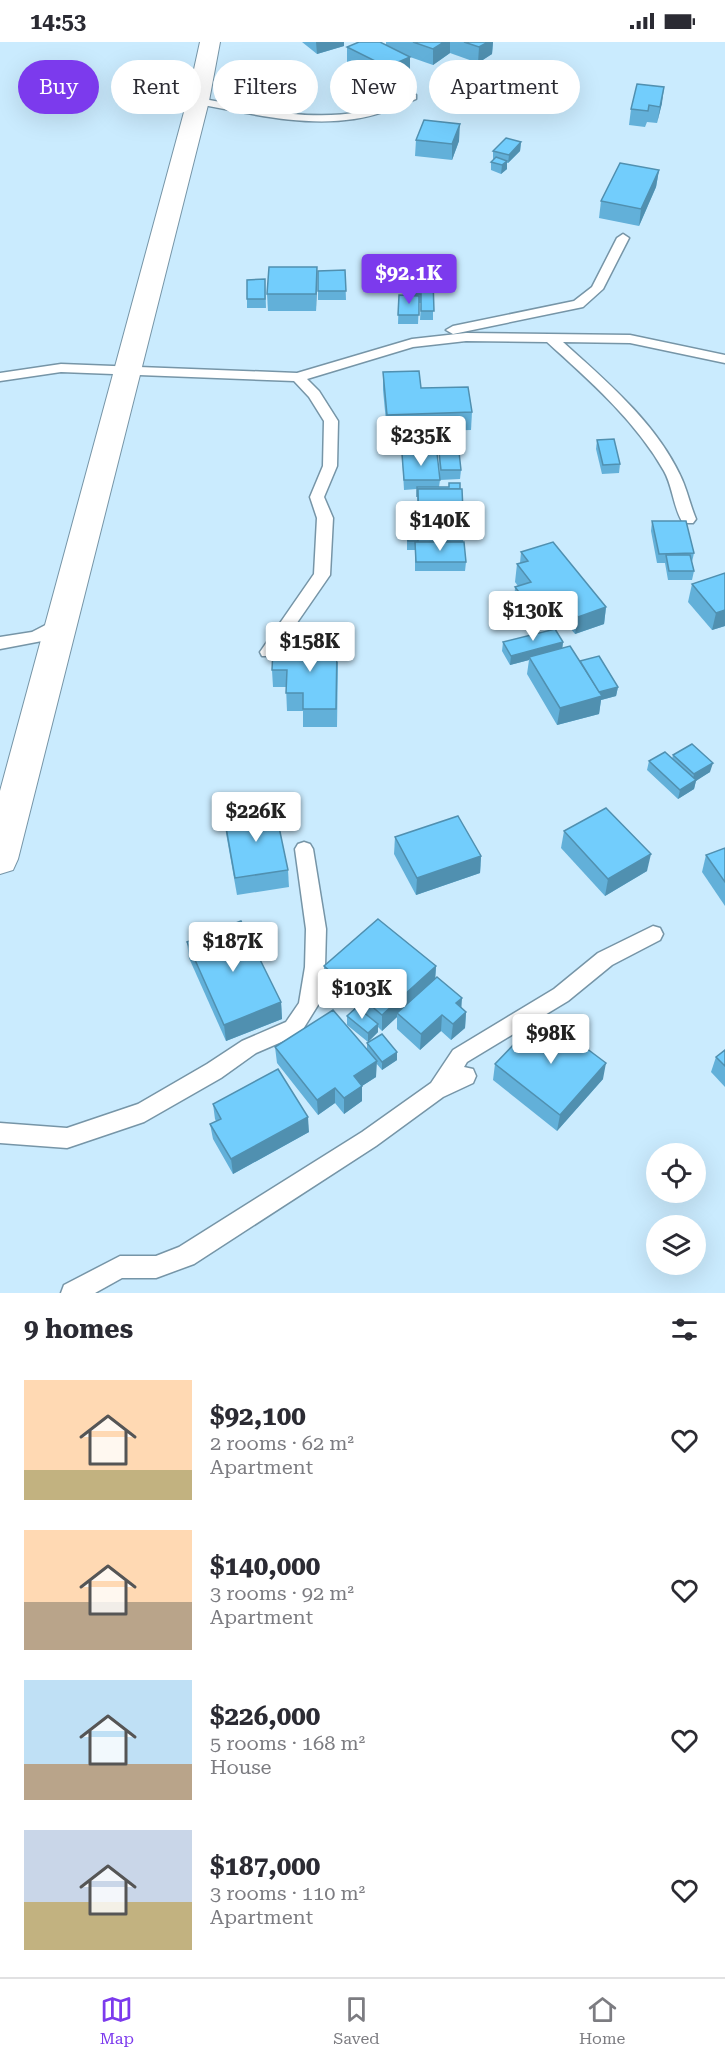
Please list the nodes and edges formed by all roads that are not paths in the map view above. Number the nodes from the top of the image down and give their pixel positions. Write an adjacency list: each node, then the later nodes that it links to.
1 (210, 42): 2 (street)
2 (201, 86)
3 (201, 101): 5 (lane)
4 (194, 114): 10 (street)
5 (360, 114)
6 (622, 238): 8 (lane)
7 (550, 338): 8 (lane); 9 (lane); 13 (lane)
8 (412, 343): 12 (lane)
9 (725, 359)
10 (125, 372): 11 (lane); 12 (lane); 14 (street)
11 (0, 377)
12 (298, 377): 16 (lane)
13 (688, 519)
14 (62, 622): 15 (lane); 18 (street)
15 (0, 643)
16 (268, 652)
17 (304, 849): 22 (lane)
18 (0, 859)
19 (653, 934): 21 (lane)
20 (466, 1076): 21 (lane)
21 (437, 1090): 23 (lane)
22 (0, 1133)
23 (72, 1293)

